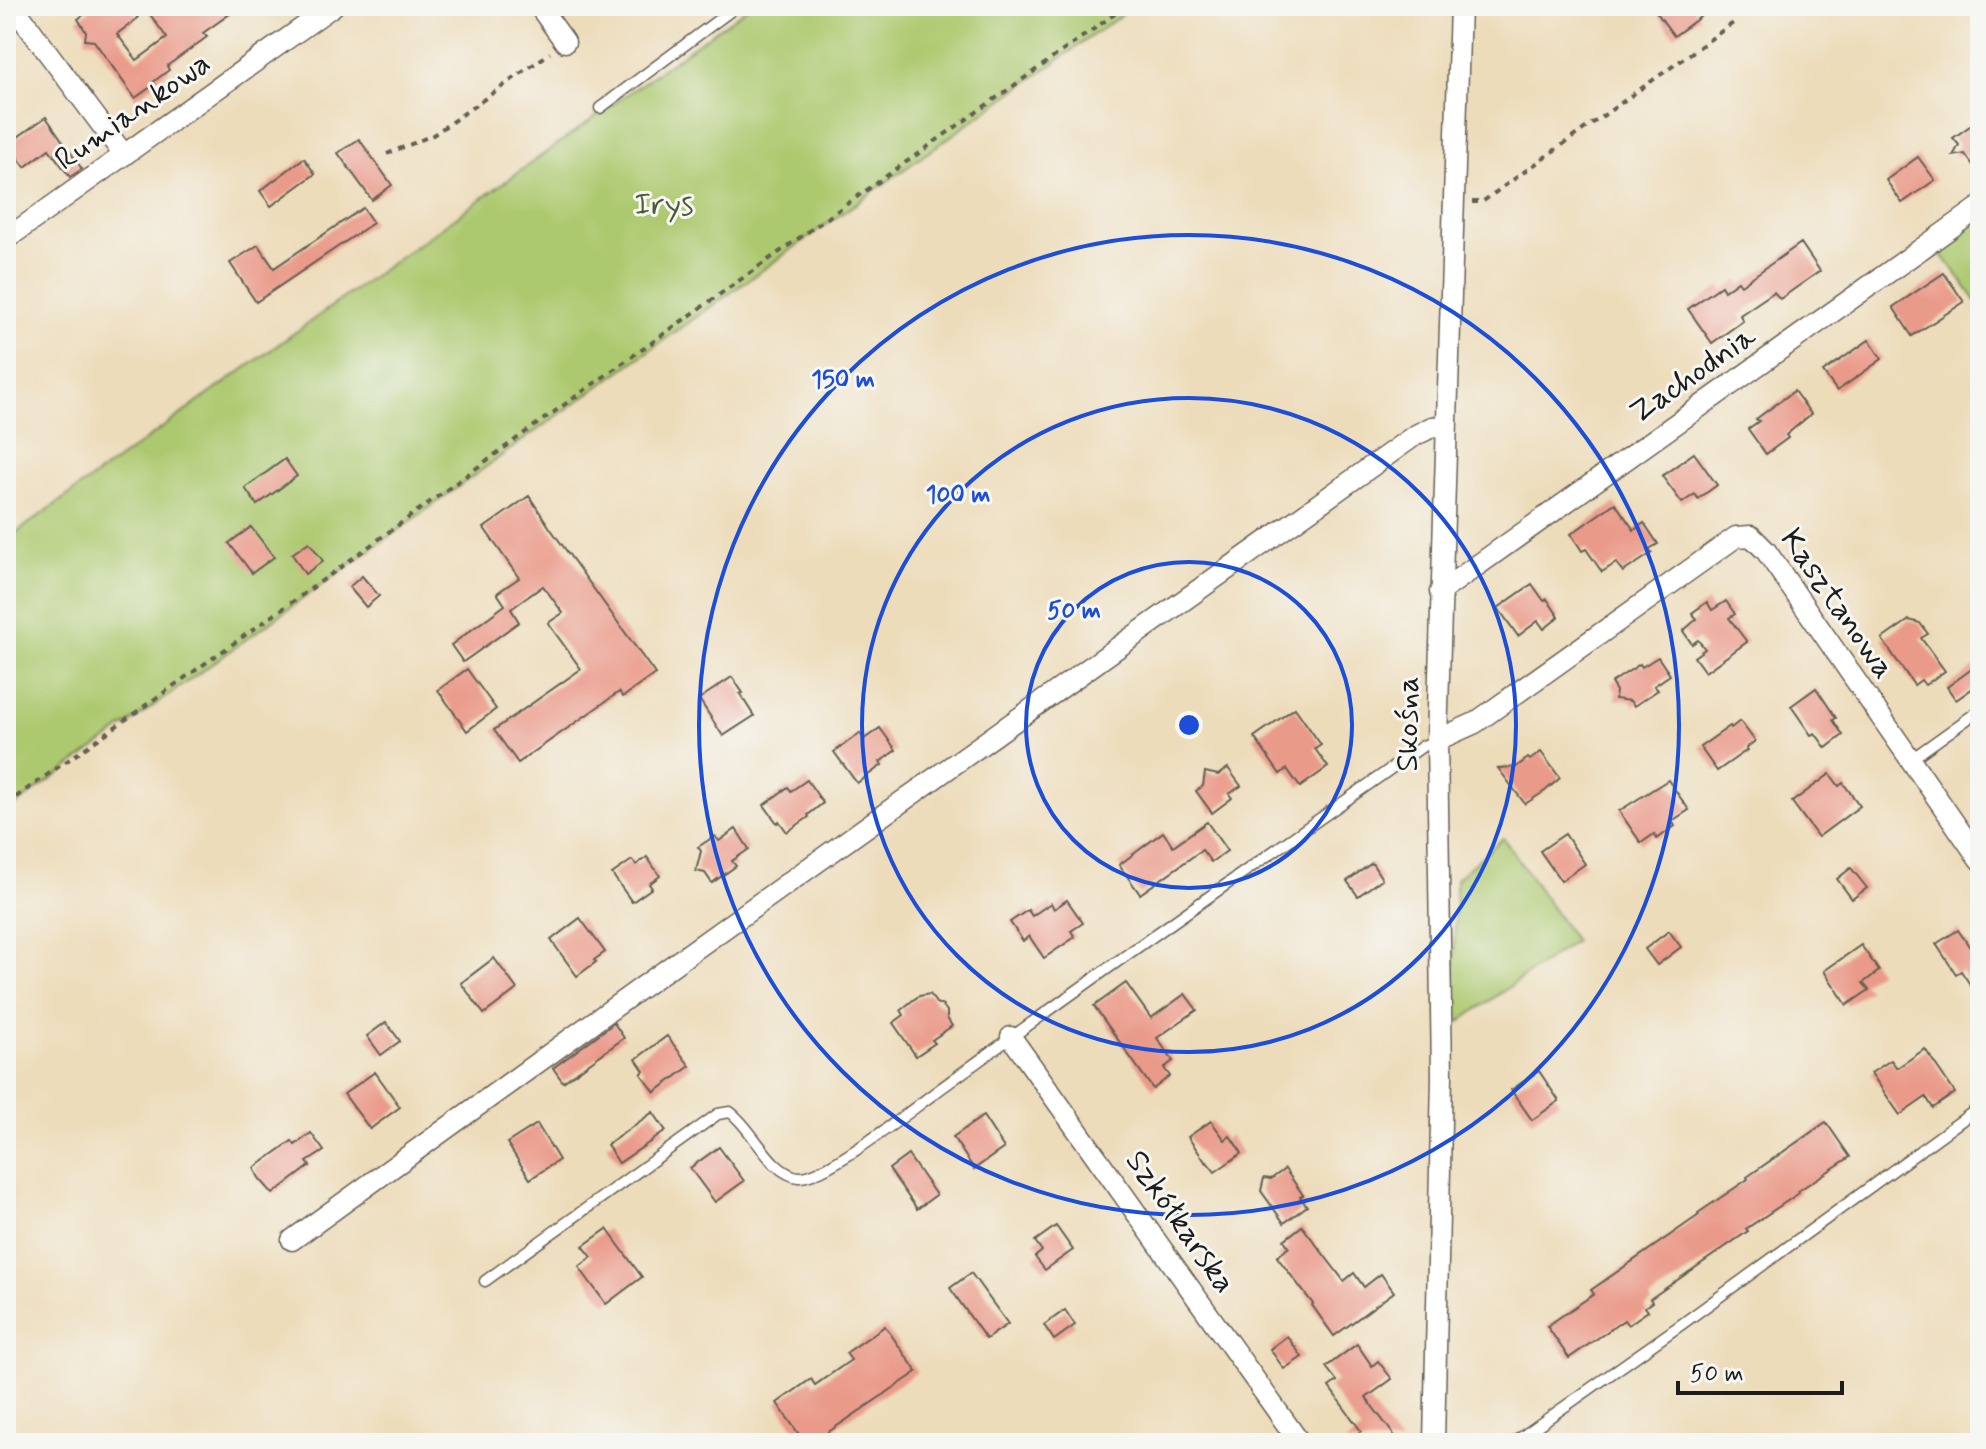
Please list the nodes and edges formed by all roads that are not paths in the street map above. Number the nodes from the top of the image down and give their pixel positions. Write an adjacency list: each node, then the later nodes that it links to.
1 (13, 6): 8 (street)
2 (333, 6): 8 (street, Rumiankowa)
3 (539, 6): 6 (street)
4 (737, 6): 7 (lane)
5 (1460, 6): 11 (street, Skośna)
6 (565, 42)
7 (600, 108)
8 (124, 155): 10 (street, Rumiankowa)
9 (1980, 207): 12 (street, Zachodnia)
10 (6, 239)
11 (1446, 426): 12 (street, Skośna); 19 (street)
12 (1440, 592): 14 (street, Skośna)
13 (1980, 710): 15 (lane)
14 (1437, 740): 15 (street, Kasztanowa); 17 (lane); 22 (street, Skośna)
15 (1910, 761): 16 (street, Kasztanowa)
16 (1980, 860)
17 (1011, 1037): 20 (lane); 21 (street, Szkółkarska)
18 (1980, 1107): 23 (lane)
19 (292, 1240)
20 (485, 1281)
21 (1300, 1443)
22 (1434, 1443)
23 (1513, 1443)

